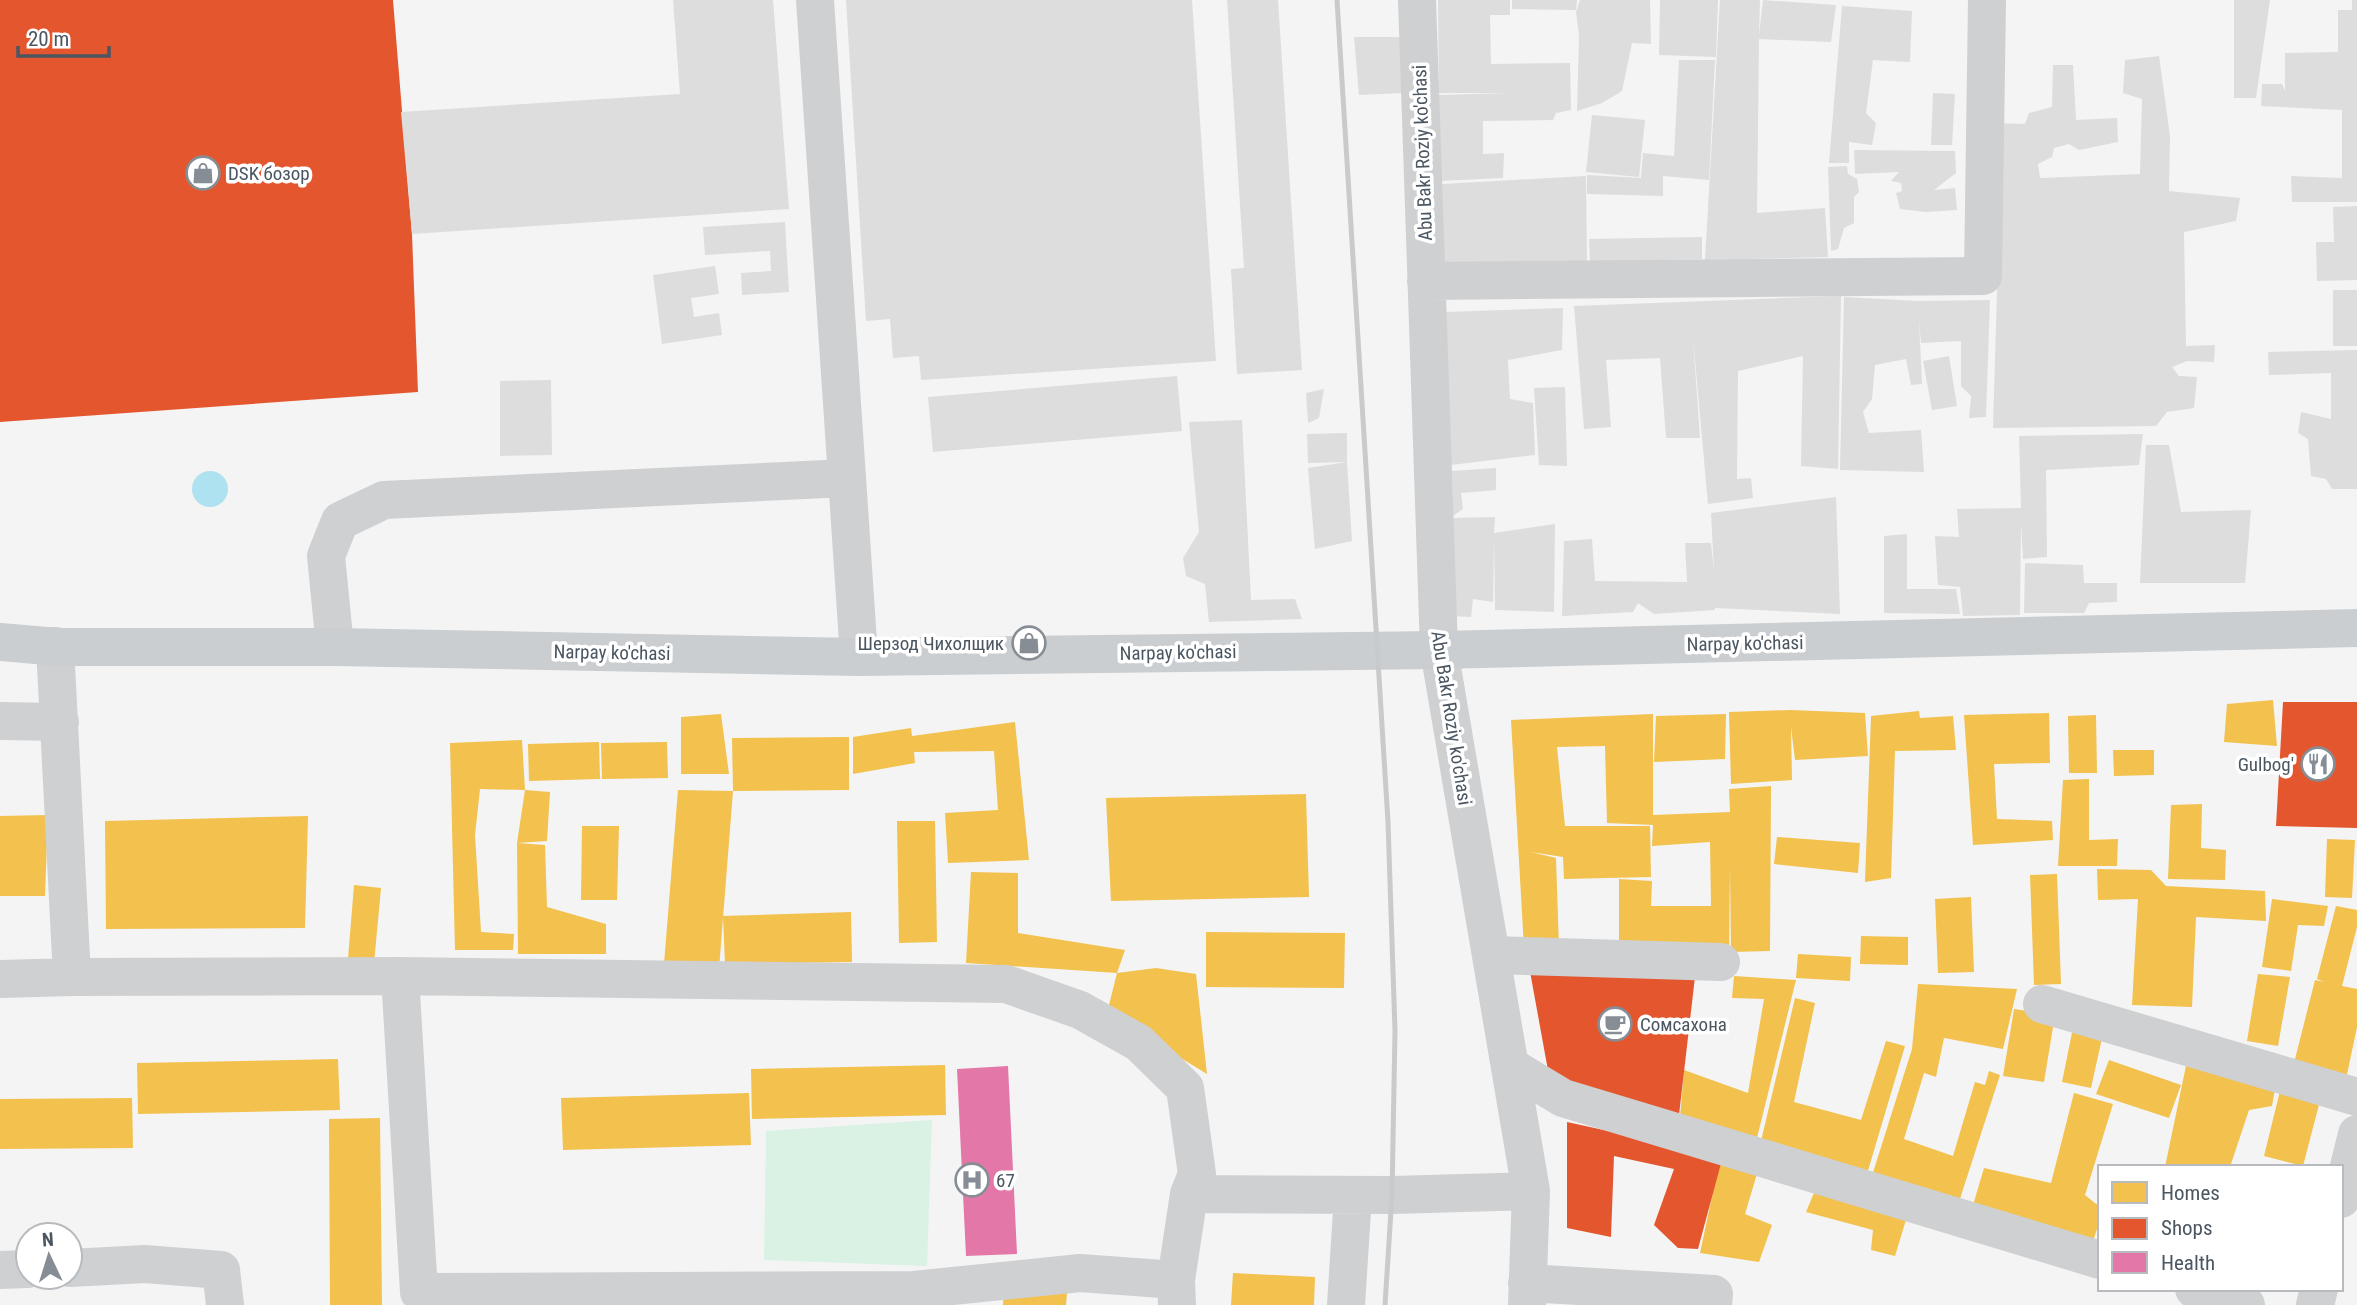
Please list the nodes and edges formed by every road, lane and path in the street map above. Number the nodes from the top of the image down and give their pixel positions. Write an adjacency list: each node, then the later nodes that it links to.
1 (815, 0): 5 (street)
2 (1417, 0): 4 (street, Abu Bakr Roziy ko'chasi)
3 (1987, 0): 4 (street)
4 (1426, 281): 10 (street, Abu Bakr Roziy ko'chasi)
5 (847, 478): 9 (street); 11 (street)
6 (2357, 628): 10 (main road, Narpay ko'chasi)
7 (0, 642): 8 (main road, Narpay ko'chasi)
8 (55, 646): 9 (main road, Narpay ko'chasi); 13 (street)
9 (335, 647): 11 (main road, Narpay ko'chasi)
10 (1439, 650): 11 (main road, Narpay ko'chasi); 14 (street, Abu Bakr Roziy ko'chasi)
11 (859, 657)
12 (0, 721): 13 (street)
13 (60, 722): 17 (street)
14 (1491, 955): 15 (street); 20 (street, Abu Bakr Roziy ko'chasi)
15 (1721, 962)
16 (400, 976): 17 (street); 25 (street); 32 (street)
17 (72, 977): 18 (street)
18 (0, 979)
19 (2042, 1003): 21 (street)
20 (1510, 1066): 23 (street, Abu Bakr Roziy ko'chasi); 27 (street)
21 (2357, 1097)
22 (2357, 1135): 24 (street)
23 (1531, 1191): 26 (street); 31 (street, Abu Bakr Roziy ko'chasi)
24 (2343, 1191)
25 (1189, 1194): 26 (street); 30 (street)
26 (1353, 1195): 35 (street)
27 (2098, 1259)
28 (84, 1267): 34 (street)
29 (2200, 1291): 37 (street)
30 (1176, 1293): 33 (street)
31 (1527, 1294): 36 (street)
32 (754, 1298): 33 (street)
33 (914, 1298)
34 (225, 1305)
35 (1346, 1305)
36 (1713, 1305)
37 (2246, 1305)

